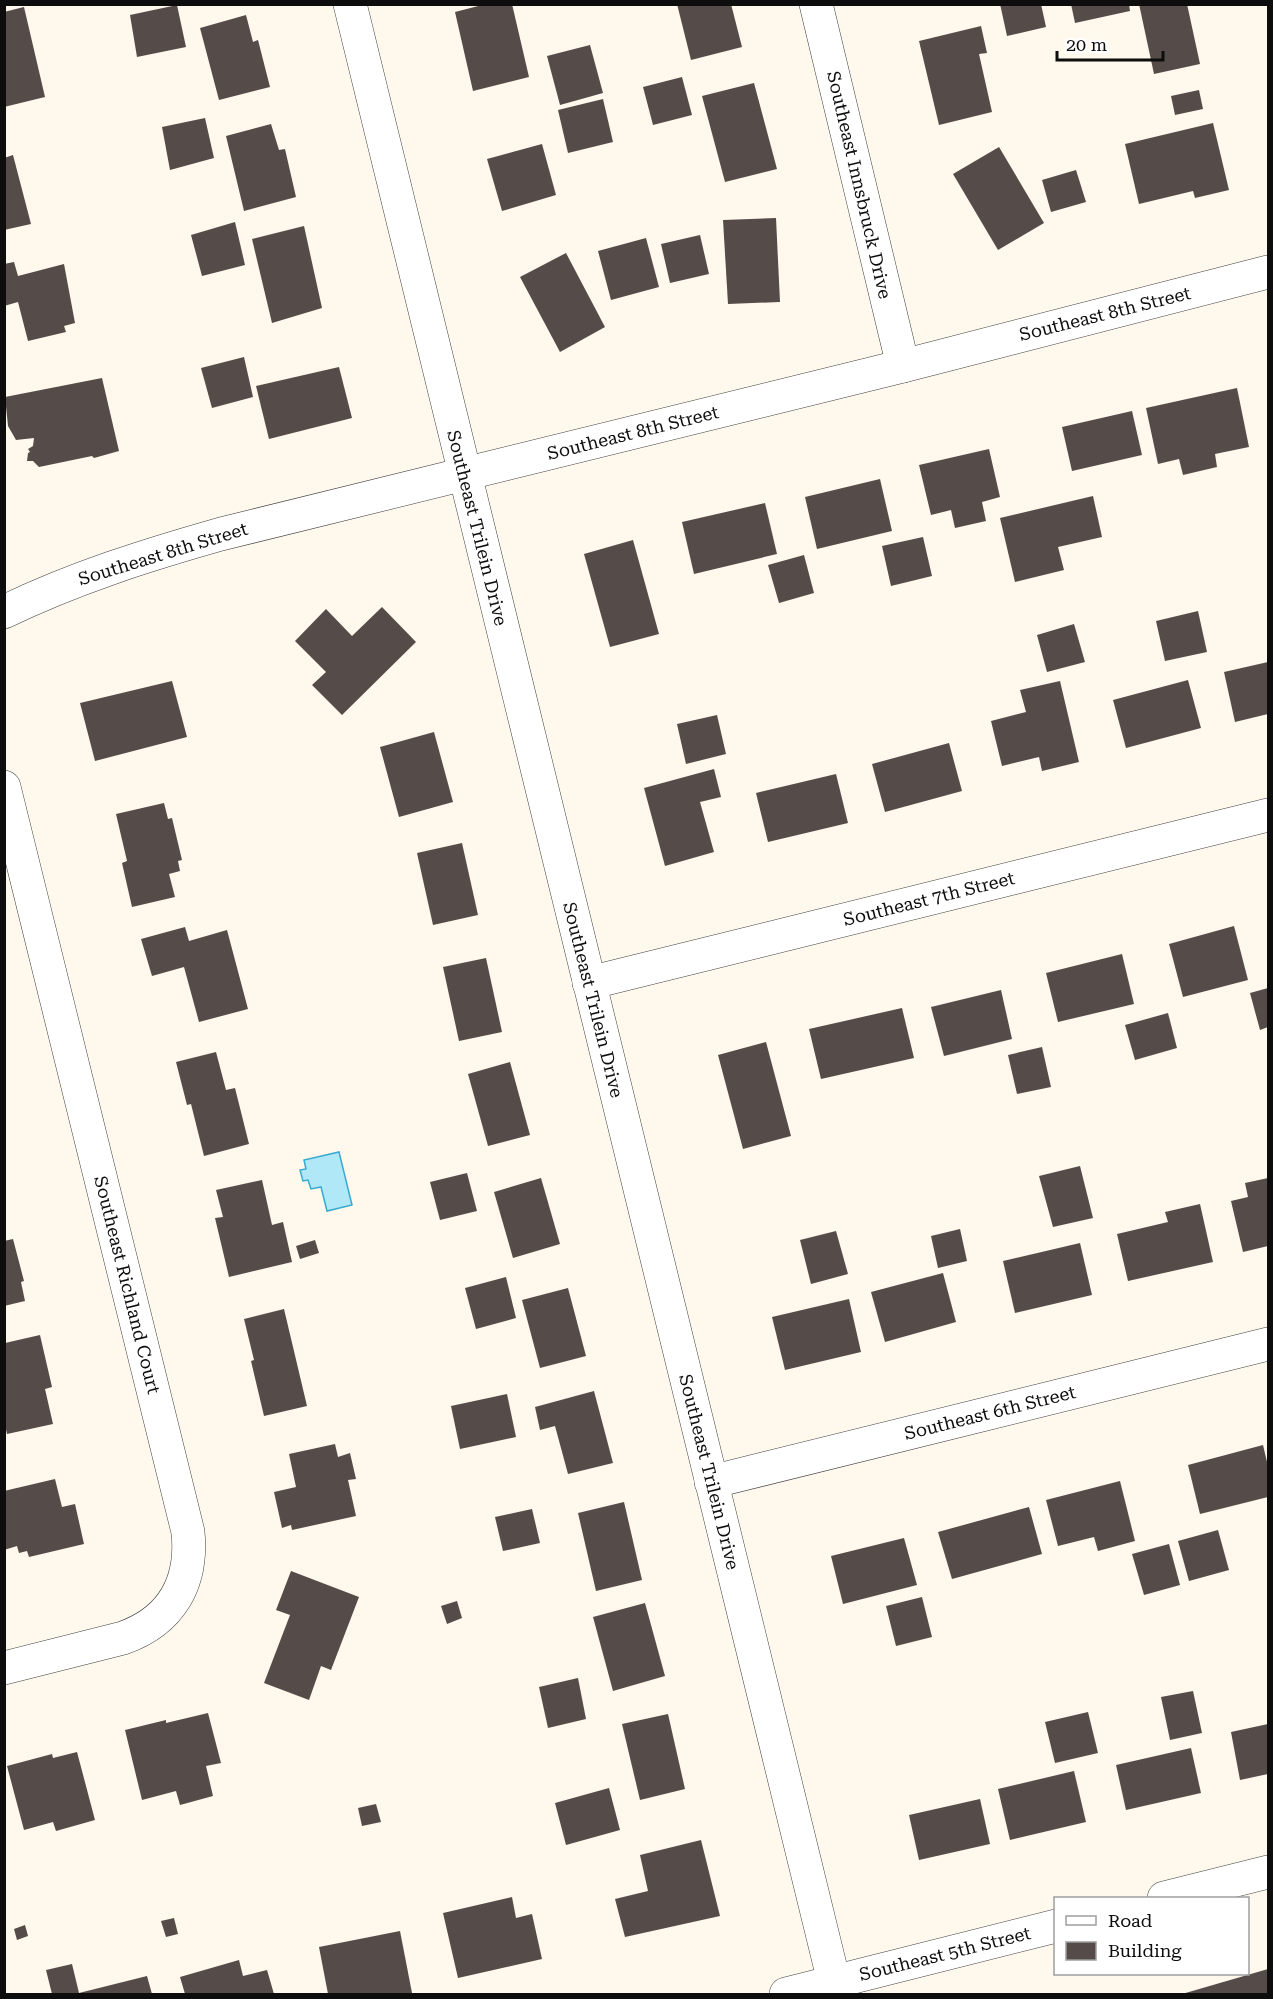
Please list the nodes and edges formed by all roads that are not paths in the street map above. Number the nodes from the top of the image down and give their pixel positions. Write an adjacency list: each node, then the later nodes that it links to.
1 (350, 4): 5 (street, Southeast Trilein Drive)
2 (816, 4): 4 (street, Southeast Innsbruck Drive)
3 (1269, 272): 4 (street, Southeast 8th Street)
4 (903, 366): 5 (street, Southeast 8th Street)
5 (464, 475): 6 (street, Southeast 8th Street); 9 (street, Southeast Trilein Drive)
6 (4, 612)
7 (4, 787): 12 (street, Southeast Richland Court)
8 (1269, 815): 9 (street, Southeast 7th Street)
9 (589, 983): 11 (street, Southeast Trilein Drive)
10 (1269, 1344): 11 (street, Southeast 6th Street)
11 (711, 1482): 16 (street, Southeast Trilein Drive)
12 (4, 1668)
13 (1269, 1872): 14 (street)
14 (1172, 1897)
15 (1054, 1927): 16 (street, Southeast 5th Street)
16 (835, 1989): 17 (street, Southeast 5th Street)
17 (786, 1995)

